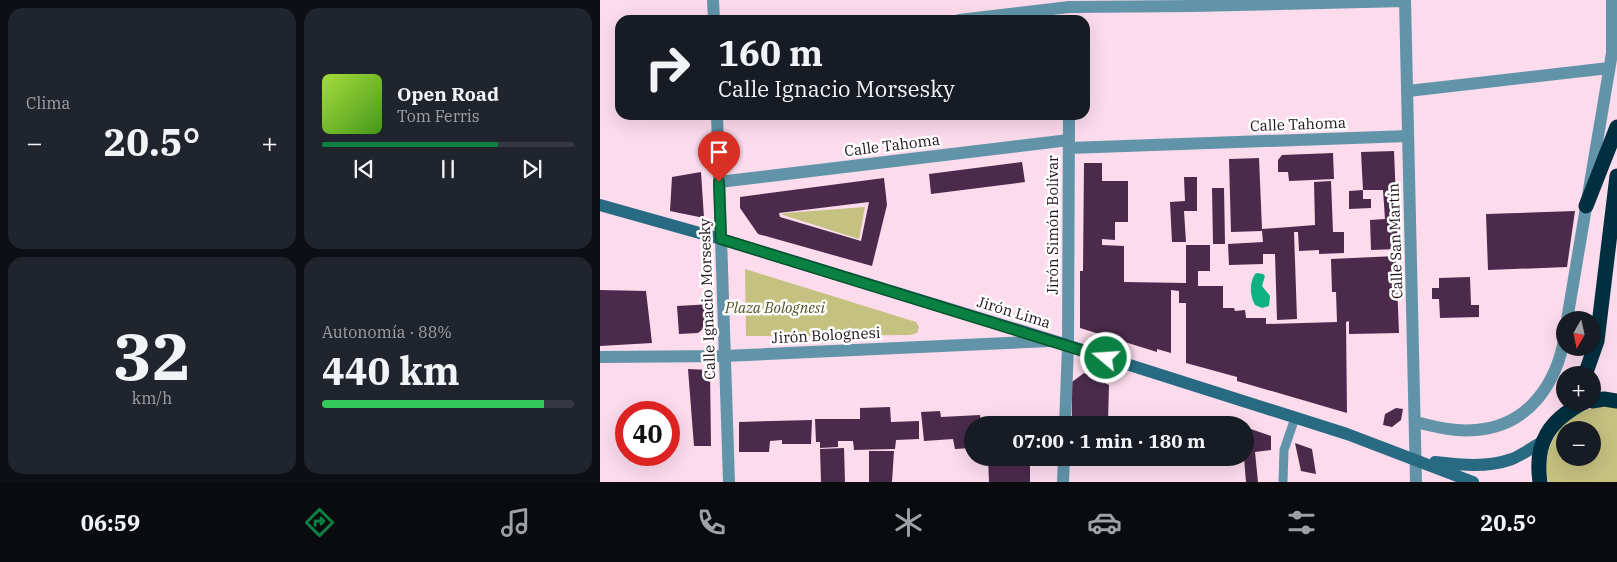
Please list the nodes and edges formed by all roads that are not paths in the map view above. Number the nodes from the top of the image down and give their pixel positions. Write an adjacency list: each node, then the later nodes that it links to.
1 (713, 0): 7 (street)
2 (1612, 0): 9 (street)
3 (1405, 1): 4 (street); 10 (street, Calle San Martín)
4 (1275, 2): 6 (street)
5 (1069, 3): 6 (street); 8 (street)
6 (1193, 3)
7 (714, 15)
8 (991, 15)
9 (1609, 68): 10 (street); 19 (street)
10 (1408, 91): 14 (street, Calle San Martín)
11 (717, 120): 17 (street, Calle Ignacio Morsesky)
12 (1069, 120): 15 (street, Jirón Simón Bolívar)
13 (1617, 127): 19 (highway)
14 (1408, 136): 15 (street, Calle Tahoma); 33 (street, Calle San Martín)
15 (1069, 144): 17 (street, Calle Tahoma); 23 (street, Jirón Simón Bolívar)
16 (1617, 176): 27 (highway)
17 (719, 182): 20 (street, Calle Ignacio Morsesky)
18 (600, 205): 20 (street, Jirón Lima)
19 (1586, 206): 21 (street)
20 (721, 239): 22 (street, Jirón Lima); 24 (street, Calle Ignacio Morsesky)
21 (1568, 311)
22 (1054, 341): 23 (street, Jirón Lima); 24 (street, Jirón Bolognesi)
23 (1068, 346): 31 (street, Jirón Simón Bolívar); 32 (street, Jirón Lima)
24 (724, 356): 26 (street, Jirón Bolognesi); 37 (street, Calle Ignacio Morsesky)
25 (1560, 356): 33 (street)
26 (600, 358)
27 (1588, 366)
28 (1601, 400): 29 (highway)
29 (1617, 401)
30 (1566, 411): 34 (highway)
31 (1066, 416)
32 (1294, 418): 35 (street, Jirón Lima); 39 (lane)
33 (1416, 422): 35 (street, Calle San Martín)
34 (1542, 442): 35 (street, Jirón Lima); 42 (highway)
35 (1416, 459): 40 (street, Calle San Martín); 41 (street, Jirón Lima)
36 (1064, 466): 38 (street)
37 (729, 482)
38 (1064, 482)
39 (1282, 482)
40 (1416, 482)
41 (1473, 482)
42 (1540, 482)

